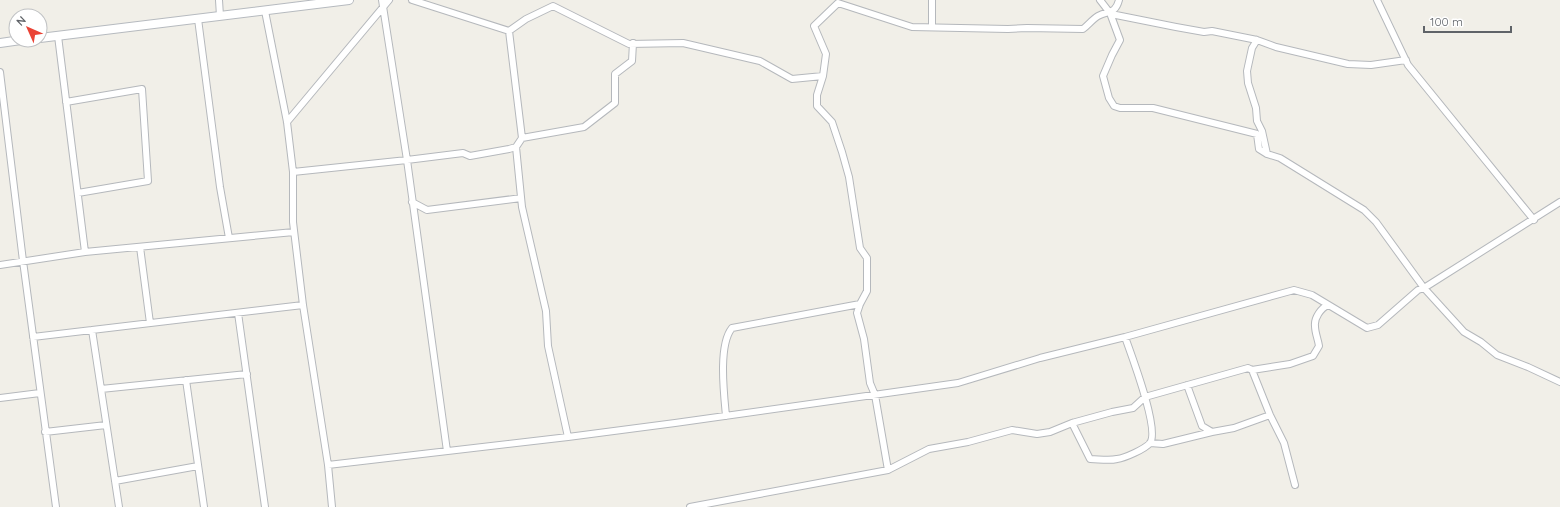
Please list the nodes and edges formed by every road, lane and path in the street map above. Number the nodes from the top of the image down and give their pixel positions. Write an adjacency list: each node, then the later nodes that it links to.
1 (219, 0): 12 (street)
2 (349, 0): 10 (street)
3 (389, 0): 9 (street)
4 (412, 0): 15 (street)
5 (932, 0): 14 (street)
6 (1100, 0): 11 (street)
7 (1119, 0): 11 (street)
8 (1377, 0): 20 (street)
9 (383, 3): 24 (street); 28 (street)
10 (265, 11): 12 (street); 24 (street)
11 (1111, 14): 14 (street); 18 (street); 27 (street)
12 (220, 16): 13 (street)
13 (198, 19): 16 (street); 36 (street)
14 (932, 27): 22 (street)
15 (509, 31): 19 (street); 25 (street)
16 (58, 36): 17 (street); 23 (street)
17 (48, 37)
18 (1257, 40): 20 (street); 27 (street)
19 (633, 43): 22 (street); 25 (street)
20 (1406, 60): 34 (street)
21 (0, 72): 39 (street)
22 (823, 76): 42 (street)
23 (66, 102): 30 (street); 30 (street)
24 (287, 122): 29 (street)
25 (522, 138): 26 (street)
26 (516, 147): 28 (street); 31 (street)
27 (1267, 154): 41 (street)
28 (407, 160): 29 (street); 32 (street)
29 (293, 172): 35 (street)
30 (78, 193): 38 (street)
31 (521, 198): 32 (street); 66 (street)
32 (412, 202): 68 (street)
33 (1560, 202): 34 (street)
34 (1534, 220): 41 (street)
35 (294, 232): 36 (street); 43 (street)
36 (229, 238): 37 (street)
37 (140, 247): 38 (street); 46 (street)
38 (85, 252): 39 (street)
39 (23, 262): 40 (street); 48 (street)
40 (0, 265)
41 (1424, 288): 44 (street); 53 (street)
42 (860, 304): 57 (street); 61 (street)
43 (303, 305): 45 (street); 69 (street)
44 (1328, 305): 49 (street); 50 (street)
45 (238, 313): 46 (street); 51 (street)
46 (150, 323): 47 (street)
47 (92, 330): 48 (street); 55 (street)
48 (33, 337): 56 (street)
49 (1125, 337): 57 (street); 58 (street)
50 (1252, 370): 54 (street); 60 (street)
51 (246, 374): 52 (street); 77 (street)
52 (186, 380): 55 (street); 70 (street)
53 (1560, 382)
54 (1187, 385): 58 (street); 65 (street)
55 (101, 389): 63 (street)
56 (40, 393): 59 (street); 64 (street)
57 (875, 395): 61 (street); 71 (street)
58 (1145, 397): 62 (street); 67 (street)
59 (0, 398)
60 (1270, 415): 65 (street); 73 (street)
61 (726, 416): 66 (street)
62 (1072, 423): 67 (street); 71 (street)
63 (106, 425): 64 (street); 72 (street)
64 (45, 432): 74 (street)
65 (1212, 432): 67 (street)
66 (568, 437): 68 (street)
67 (1150, 443)
68 (448, 451): 69 (street)
69 (328, 465): 78 (street)
70 (198, 466): 72 (street); 76 (street)
71 (888, 470): 79 (street)
72 (115, 481): 75 (street)
73 (1295, 485)
74 (56, 507)
75 (119, 507)
76 (204, 507)
77 (265, 507)
78 (332, 507)
79 (690, 507)

